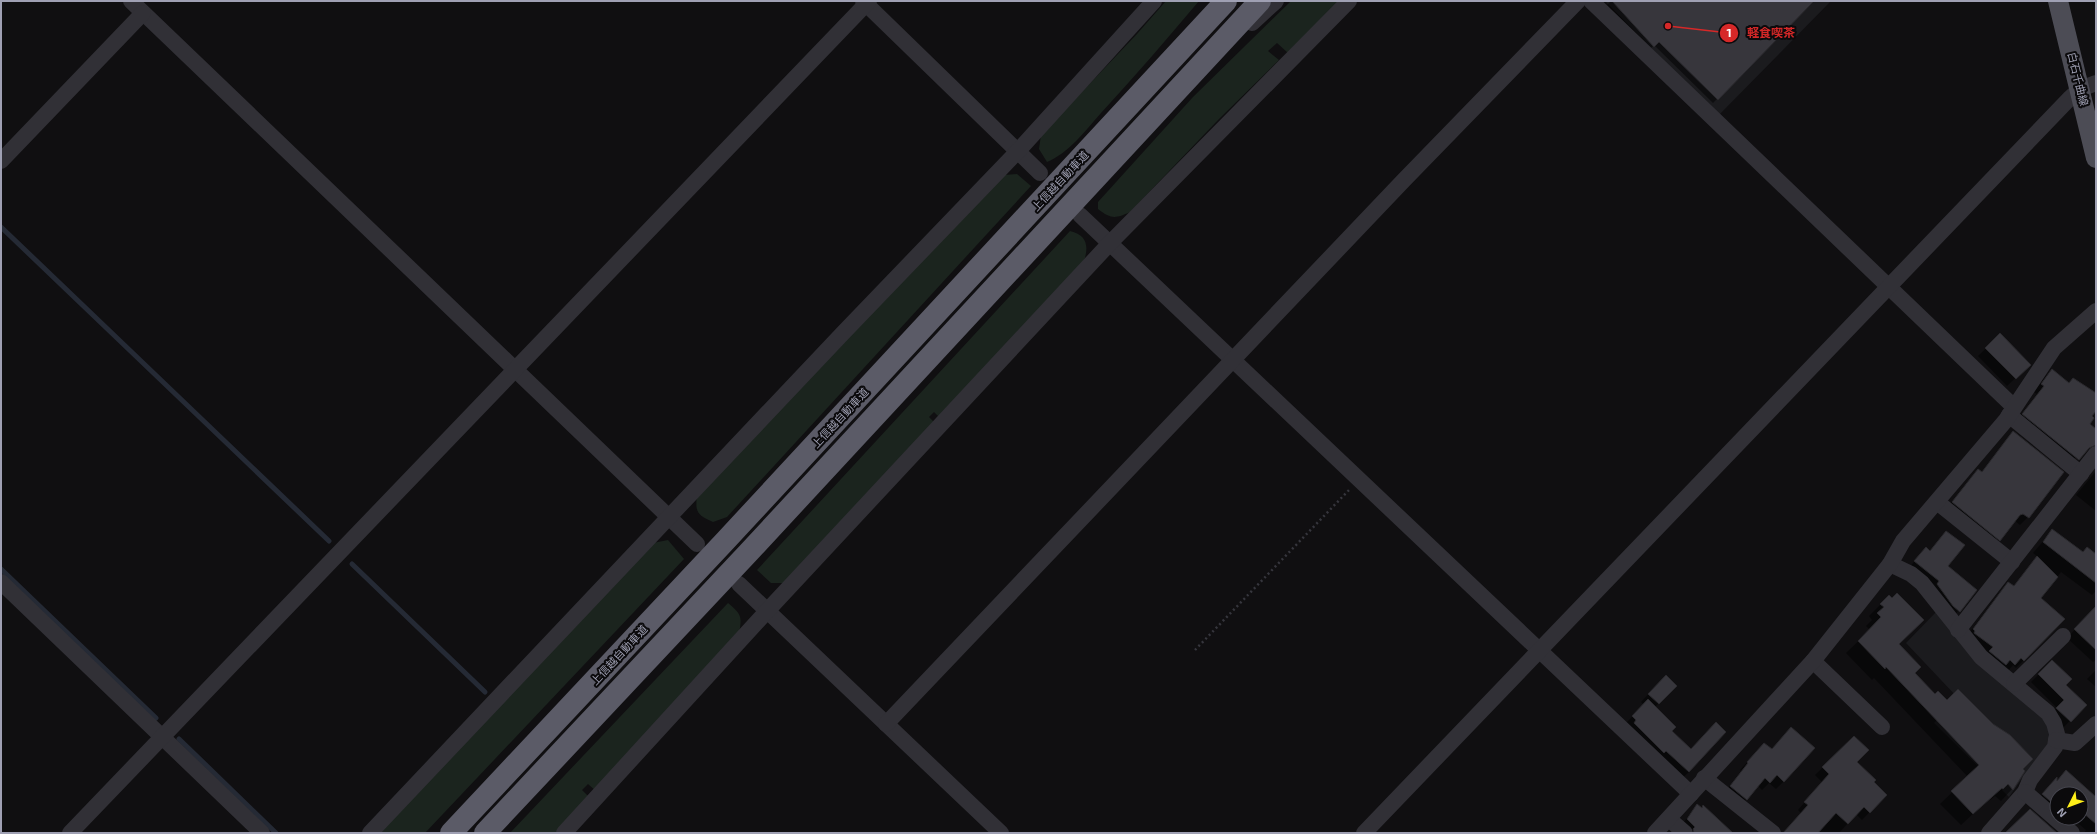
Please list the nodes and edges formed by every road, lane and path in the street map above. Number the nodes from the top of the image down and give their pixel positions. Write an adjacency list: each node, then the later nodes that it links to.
1 (131, 1): 12 (street)
2 (1154, 1): 16 (street)
3 (1214, 1): 14 (street)
4 (1226, 1): 14 (highway, 上信越自動車道)
5 (1260, 1): 15 (highway)
6 (1276, 1): 15 (street)
7 (1349, 1): 21 (street)
8 (1578, 1): 24 (street)
9 (1591, 1): 22 (street)
10 (2058, 1): 13 (main road, 白石千曲線)
11 (866, 2): 16 (street); 25 (street)
12 (143, 13): 18 (street); 25 (street)
13 (2088, 86): 17 (main road, 白石千曲線); 22 (street)
14 (1139, 96): 56 (highway, 上信越自動車道)
15 (1158, 112): 57 (highway)
16 (1018, 152): 19 (street); 31 (street)
17 (2096, 158)
18 (1, 161)
19 (1040, 173)
20 (1080, 215): 21 (street)
21 (1110, 243): 24 (street); 37 (street)
22 (1888, 287): 26 (street); 41 (street)
23 (2096, 311): 26 (street)
24 (1234, 359): 29 (street); 44 (street)
25 (516, 370): 31 (street); 47 (street)
26 (2011, 411): 28 (street); 30 (street)
27 (2096, 454): 28 (street)
28 (2081, 474): 33 (street)
29 (1360, 478): 40 (path); 41 (street)
30 (1937, 502): 33 (street); 34 (street)
31 (670, 516): 32 (street); 55 (street)
32 (697, 544)
33 (2012, 562): 38 (street)
34 (1890, 564): 38 (street); 42 (street)
35 (1, 582): 47 (street)
36 (740, 584): 37 (street)
37 (768, 610): 44 (street); 58 (street)
38 (1958, 630): 43 (street)
39 (2063, 636): 43 (street)
40 (1195, 650)
41 (1540, 650): 51 (street); 60 (street)
42 (1813, 661): 46 (street); 49 (street)
43 (2014, 684): 48 (street)
44 (886, 724): 59 (street)
45 (2096, 724): 48 (street)
46 (1882, 727)
47 (163, 738): 53 (street); 54 (street)
48 (2056, 740): 50 (street)
49 (1704, 778): 51 (street); 63 (street)
50 (2025, 792): 64 (street); 65 (street)
51 (1691, 794): 52 (street)
52 (1669, 819): 61 (street); 62 (street)
53 (70, 833)
54 (262, 833)
55 (370, 833)
56 (451, 833)
57 (485, 833)
58 (564, 833)
59 (1001, 833)
60 (1364, 833)
61 (1655, 833)
62 (1685, 833)
63 (1773, 833)
64 (1989, 833)
65 (2072, 833)

